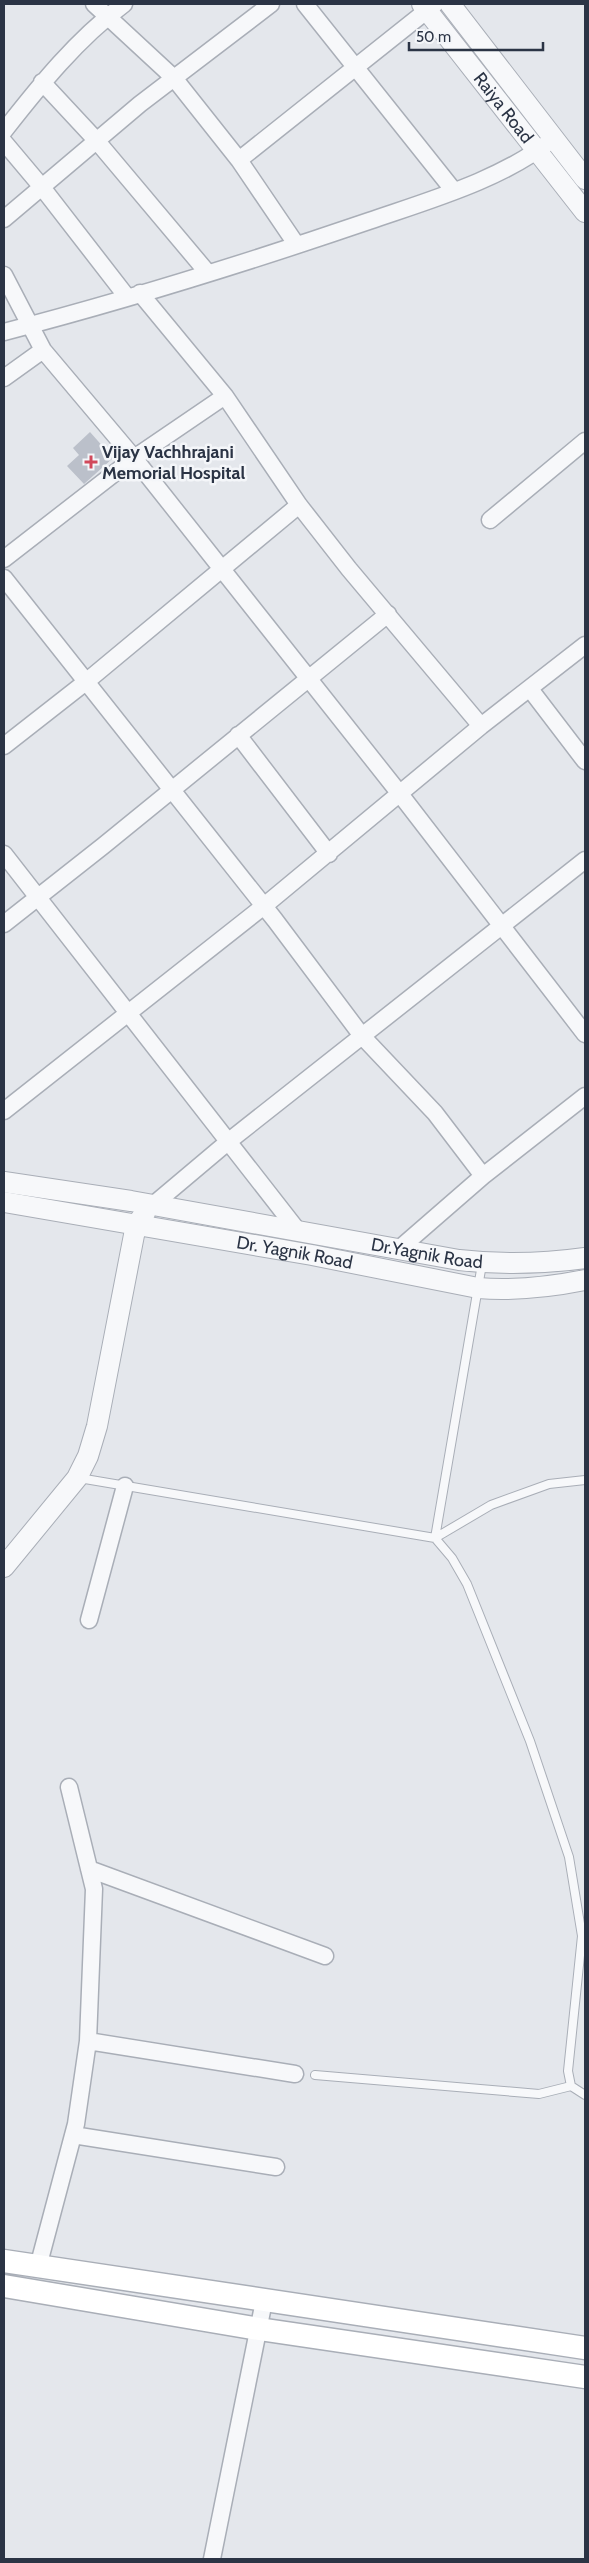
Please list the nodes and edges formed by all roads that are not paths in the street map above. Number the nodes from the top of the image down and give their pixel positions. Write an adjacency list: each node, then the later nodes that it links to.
1 (94, 4): 7 (street)
2 (124, 4): 7 (street)
3 (271, 4): 9 (street)
4 (305, 4): 8 (street)
5 (450, 4): 12 (street, Raiya Road)
6 (428, 6): 8 (street); 15 (street, Raiya Road)
7 (108, 16): 9 (street); 10 (street)
8 (356, 69): 16 (street); 19 (street)
9 (174, 78): 13 (street); 16 (street)
10 (42, 82): 11 (street); 13 (street)
11 (4, 131)
12 (554, 138): 15 (street); 17 (street, Raiya Road)
13 (96, 140): 18 (street); 23 (street)
14 (4, 142): 18 (street)
15 (537, 152): 19 (street); 20 (street, Raiya Road)
16 (239, 160): 22 (street)
17 (585, 179)
18 (41, 186): 21 (street); 25 (street)
19 (454, 191): 22 (street)
20 (585, 212)
21 (4, 219)
22 (296, 244): 23 (street)
23 (207, 272): 25 (street)
24 (4, 275): 26 (street)
25 (133, 295): 26 (street); 30 (street)
26 (31, 325): 27 (street); 28 (street)
27 (4, 332)
28 (43, 350): 29 (street); 32 (street)
29 (4, 378)
30 (225, 396): 32 (street); 33 (street)
31 (585, 441): 34 (street)
32 (134, 458): 35 (street); 36 (street)
33 (299, 505): 36 (street); 38 (street)
34 (490, 520)
35 (4, 559)
36 (220, 569): 40 (street); 41 (street)
37 (4, 578): 41 (street)
38 (388, 614): 40 (street); 43 (street)
39 (585, 645): 42 (street)
40 (309, 680): 44 (street); 48 (street)
41 (87, 681): 45 (street); 47 (street)
42 (530, 689): 43 (street); 46 (street)
43 (481, 726): 48 (street)
44 (238, 734): 47 (street); 50 (street)
45 (4, 746)
46 (585, 761)
47 (171, 790): 52 (street); 53 (street)
48 (400, 794): 50 (street); 55 (street)
49 (4, 854): 52 (street)
50 (330, 854): 53 (street)
51 (585, 860): 55 (street)
52 (39, 896): 54 (street); 56 (street)
53 (264, 906): 56 (street); 58 (street)
54 (4, 924)
55 (502, 927): 57 (street); 58 (street)
56 (127, 1013): 60 (street); 61 (street)
57 (585, 1034)
58 (362, 1036): 61 (street); 62 (street)
59 (585, 1096): 62 (street)
60 (4, 1111)
61 (229, 1141): 65 (street); 67 (street)
62 (483, 1176): 68 (street)
63 (4, 1182): 65 (street, Dr.Yagnik Road)
64 (4, 1202): 66 (street, Dr. Yagnik Road)
65 (153, 1205): 66 (street); 67 (street, Dr.Yagnik Road)
66 (137, 1224): 72 (street, Dr. Yagnik Road); 73 (street)
67 (298, 1230): 68 (street, Dr.Yagnik Road)
68 (399, 1249): 70 (street, Dr.Yagnik Road)
69 (585, 1258): 70 (street, Dr.Yagnik Road)
70 (482, 1263): 72 (lane)
71 (585, 1280): 72 (street, Dr. Yagnik Road)
72 (478, 1288): 76 (lane)
73 (78, 1478): 75 (lane); 77 (street)
74 (585, 1480): 76 (lane)
75 (125, 1486): 76 (lane); 78 (street)
76 (435, 1538): 85 (lane)
77 (4, 1567)
78 (89, 1620)
79 (69, 1787): 80 (street)
80 (89, 1869): 81 (street); 82 (street)
81 (325, 1956)
82 (88, 2041): 83 (street); 87 (street)
83 (295, 2074)
84 (315, 2075): 85 (lane)
85 (571, 2086): 86 (lane)
86 (585, 2095)
87 (73, 2135): 88 (street); 90 (street)
88 (276, 2167)
89 (4, 2261): 90 (main road)
90 (38, 2267): 92 (main road)
91 (4, 2286): 93 (main road)
92 (264, 2301): 93 (street); 94 (main road)
93 (259, 2329): 95 (main road); 96 (street)
94 (585, 2348)
95 (585, 2377)
96 (212, 2559)

